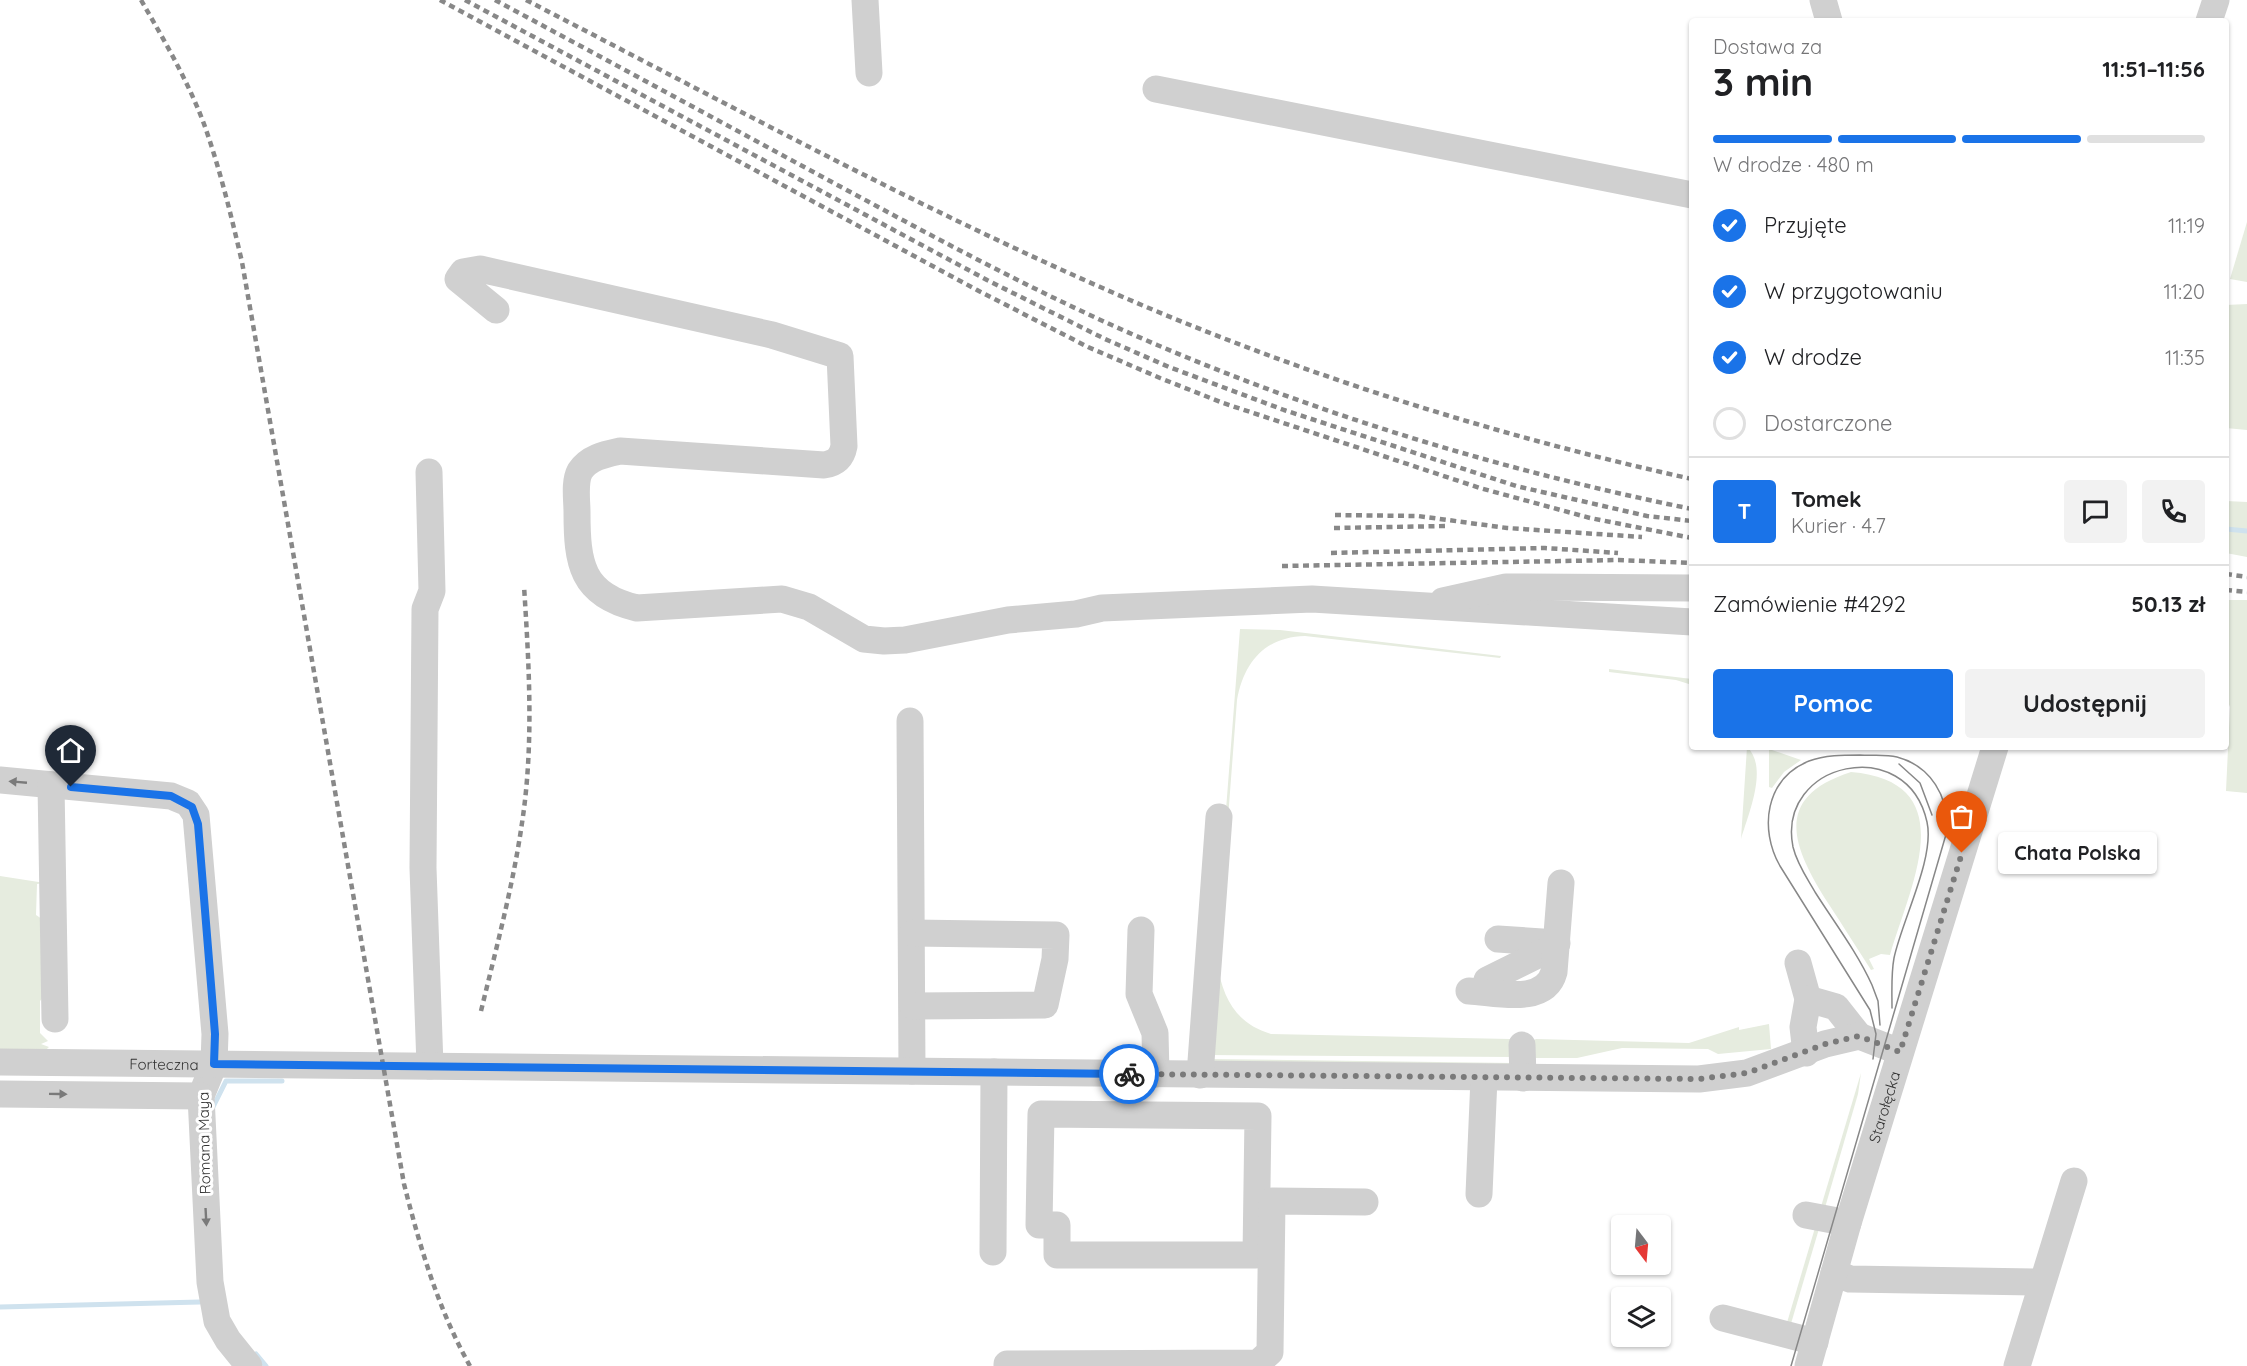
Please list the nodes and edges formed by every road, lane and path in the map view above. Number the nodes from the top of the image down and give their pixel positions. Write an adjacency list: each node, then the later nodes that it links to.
1 (865, 0): 6 (street)
2 (1823, 0): 4 (street)
3 (2216, 0): 5 (street)
4 (1828, 18)
5 (2210, 18)
6 (869, 73)
7 (1156, 88): 8 (street)
8 (1689, 194)
9 (496, 310): 12 (street)
10 (429, 472): 35 (street)
11 (1689, 588): 12 (street)
12 (1427, 605): 13 (street)
13 (1689, 622)
14 (910, 721): 21 (street)
15 (1994, 750): 31 (street, Starołęcka)
16 (0, 780): 17 (street, Romana Maya, one-way to 16)
17 (51, 785): 28 (street); 34 (street, Romana Maya)
18 (1219, 817): 39 (street)
19 (1561, 883): 23 (street)
20 (1141, 930): 38 (street)
21 (913, 933): 27 (street); 27 (street)
22 (1498, 939): 23 (street)
23 (1556, 944): 25 (street)
24 (1798, 963): 26 (street)
25 (1478, 985)
26 (1808, 999): 29 (street); 32 (street)
27 (913, 1006): 36 (street)
28 (55, 1019)
29 (1859, 1036): 31 (street); 32 (street, Forteczna)
30 (1522, 1045): 41 (street)
31 (1900, 1052): 49 (street, Starołęcka)
32 (1806, 1053): 41 (street, Forteczna)
33 (0, 1062): 34 (street, Forteczna)
34 (214, 1064): 35 (street, Forteczna); 43 (street, Romana Maya)
35 (430, 1066): 36 (street, Forteczna)
36 (912, 1071): 37 (street, Forteczna)
37 (994, 1072): 38 (street, Forteczna); 50 (street)
38 (1156, 1074): 39 (street, Forteczna)
39 (1200, 1075): 40 (street, Forteczna)
40 (1484, 1078): 41 (street, Forteczna); 46 (street)
41 (1523, 1078)
42 (0, 1094): 43 (street, one-way to 43)
43 (201, 1096): 55 (street, Romana Maya, one-way to 55)
44 (1258, 1116): 44 (street)
45 (2074, 1181): 52 (street)
46 (1479, 1194)
47 (1365, 1202): 56 (street)
48 (1806, 1215): 49 (street)
49 (1848, 1223): 51 (street, Starołęcka)
50 (993, 1252)
51 (1834, 1273): 52 (street); 54 (street, Starołęcka)
52 (2042, 1282): 57 (street)
53 (1723, 1318): 54 (street)
54 (1811, 1354)
55 (249, 1366)
56 (1007, 1366)
57 (2016, 1366)

